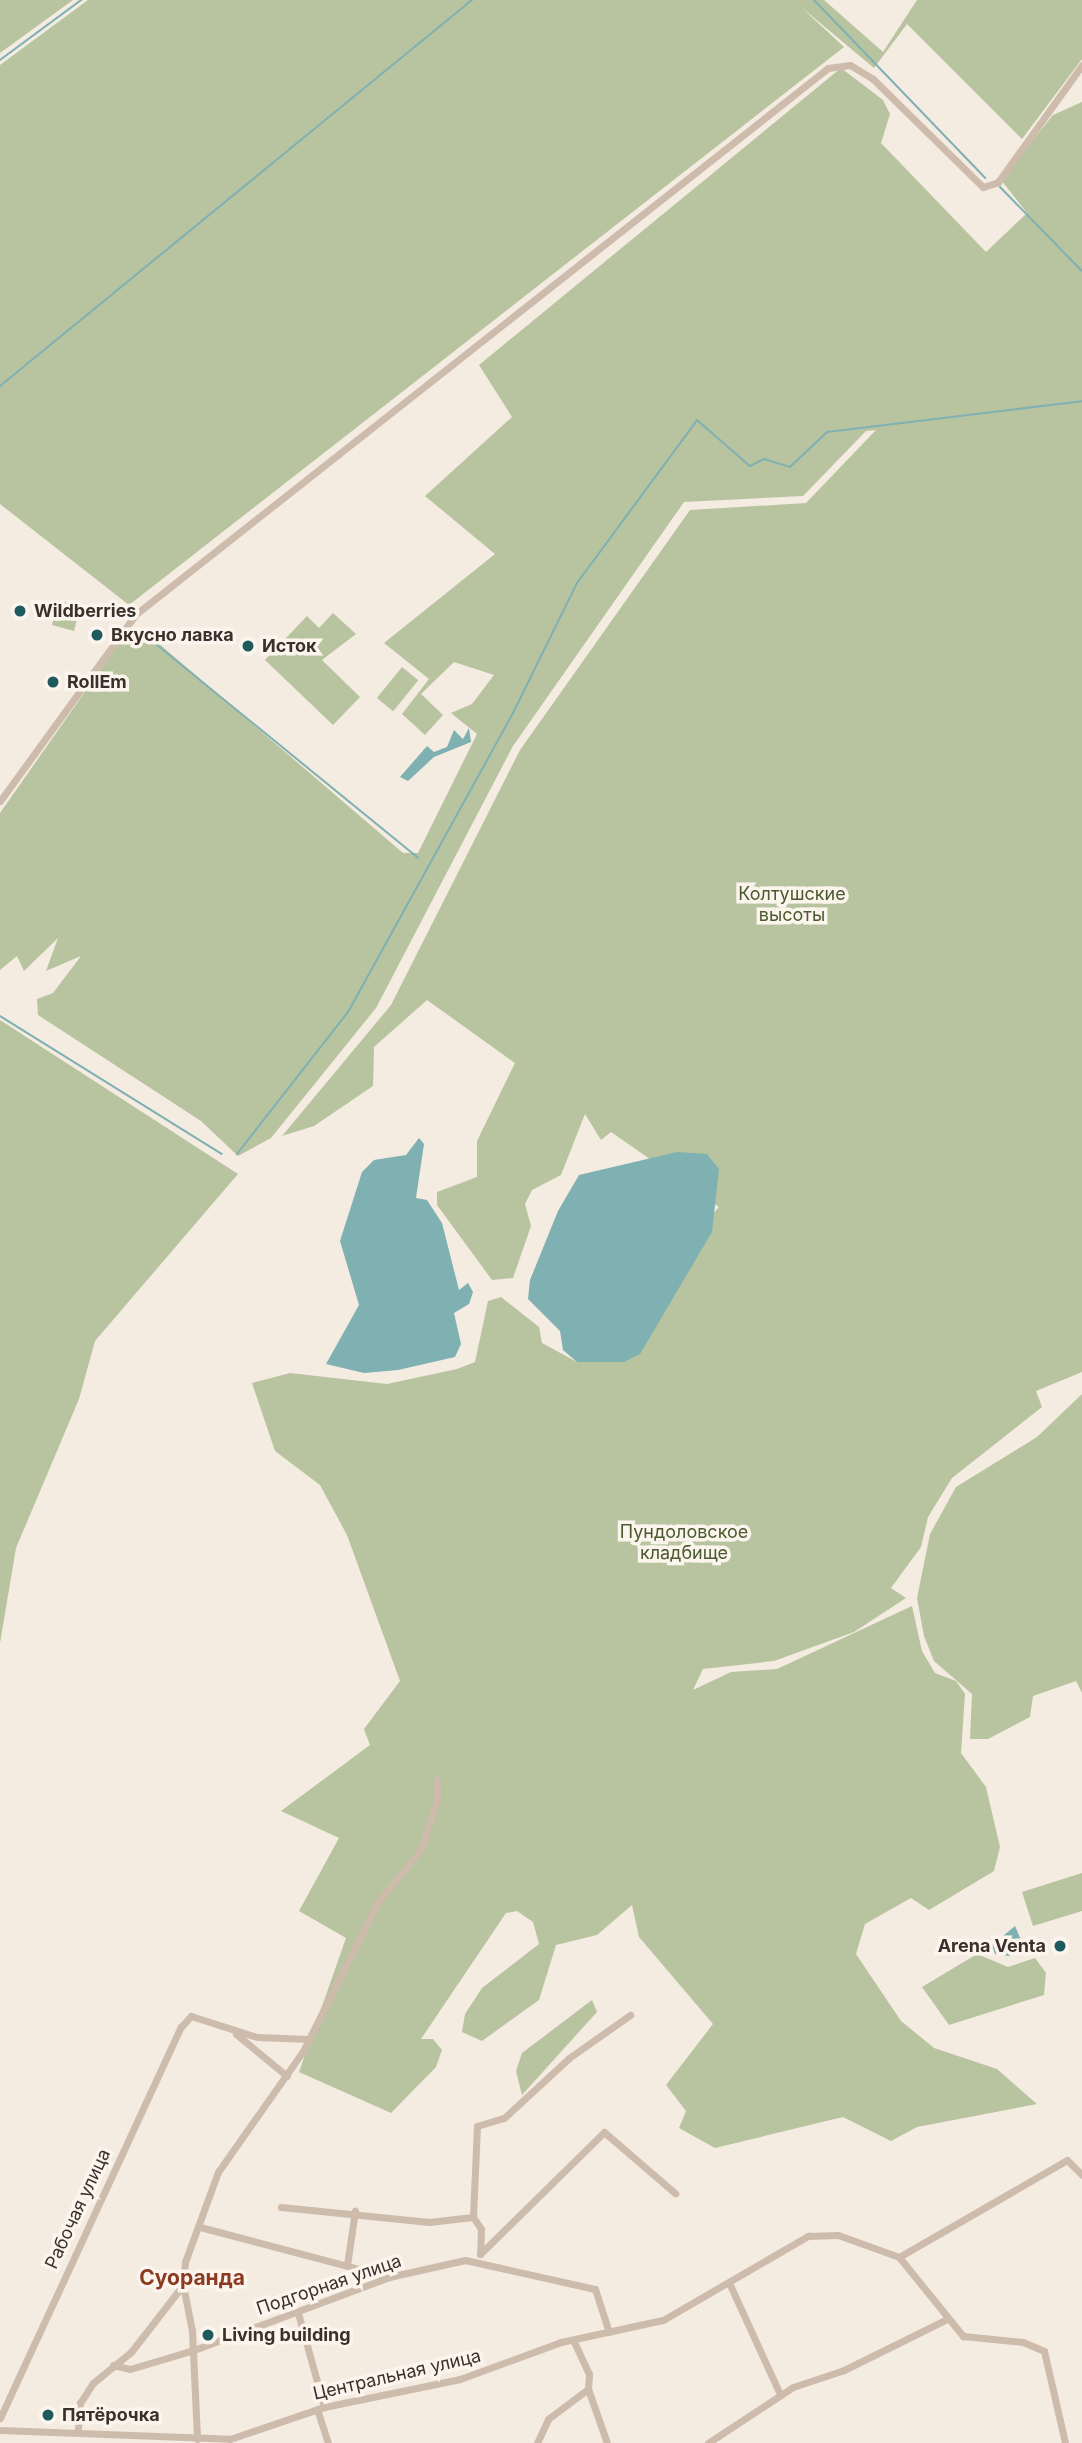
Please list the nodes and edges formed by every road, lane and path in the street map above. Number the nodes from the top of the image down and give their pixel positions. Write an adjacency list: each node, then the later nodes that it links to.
1 (1082, 65): 2 (street)
2 (3, 791): 3 (street)
3 (0, 801)
4 (437, 1780): 7 (street)
5 (630, 2015): 13 (street)
6 (234, 2032): 7 (street); 8 (street); 30 (street, Рабочая улица)
7 (309, 2039): 8 (street)
8 (287, 2076): 14 (street)
9 (1082, 2175): 16 (street)
10 (675, 2193): 15 (street)
11 (281, 2207): 12 (street)
12 (355, 2211): 13 (street); 17 (street)
13 (473, 2217): 15 (street)
14 (200, 2227): 17 (street); 19 (street)
15 (479, 2257): 18 (street, Подгорная улица); 23 (street)
16 (899, 2257): 20 (street, Центральная улица); 22 (street)
17 (347, 2265): 18 (street)
18 (389, 2277): 21 (street, Подгорная улица)
19 (183, 2285): 25 (street); 26 (street)
20 (730, 2285): 23 (street, Центральная улица); 28 (street)
21 (298, 2313): 25 (street, Подгорная улица); 29 (street)
22 (945, 2320): 28 (street); 39 (street)
23 (609, 2332): 24 (street, Центральная улица)
24 (573, 2340): 27 (street); 29 (street, Центральная улица)
25 (194, 2350): 26 (street, Подгорная улица); 33 (street)
26 (113, 2365): 31 (street)
27 (588, 2389): 36 (street); 37 (street)
28 (780, 2394): 38 (street)
29 (320, 2408): 34 (street, Центральная улица); 35 (street)
30 (0, 2418)
31 (78, 2429): 32 (street, Центральная улица); 33 (street, Центральная улица)
32 (0, 2430)
33 (197, 2439): 34 (street, Центральная улица)
34 (210, 2442)
35 (328, 2443)
36 (537, 2443)
37 (607, 2443)
38 (708, 2443)
39 (1065, 2443)

